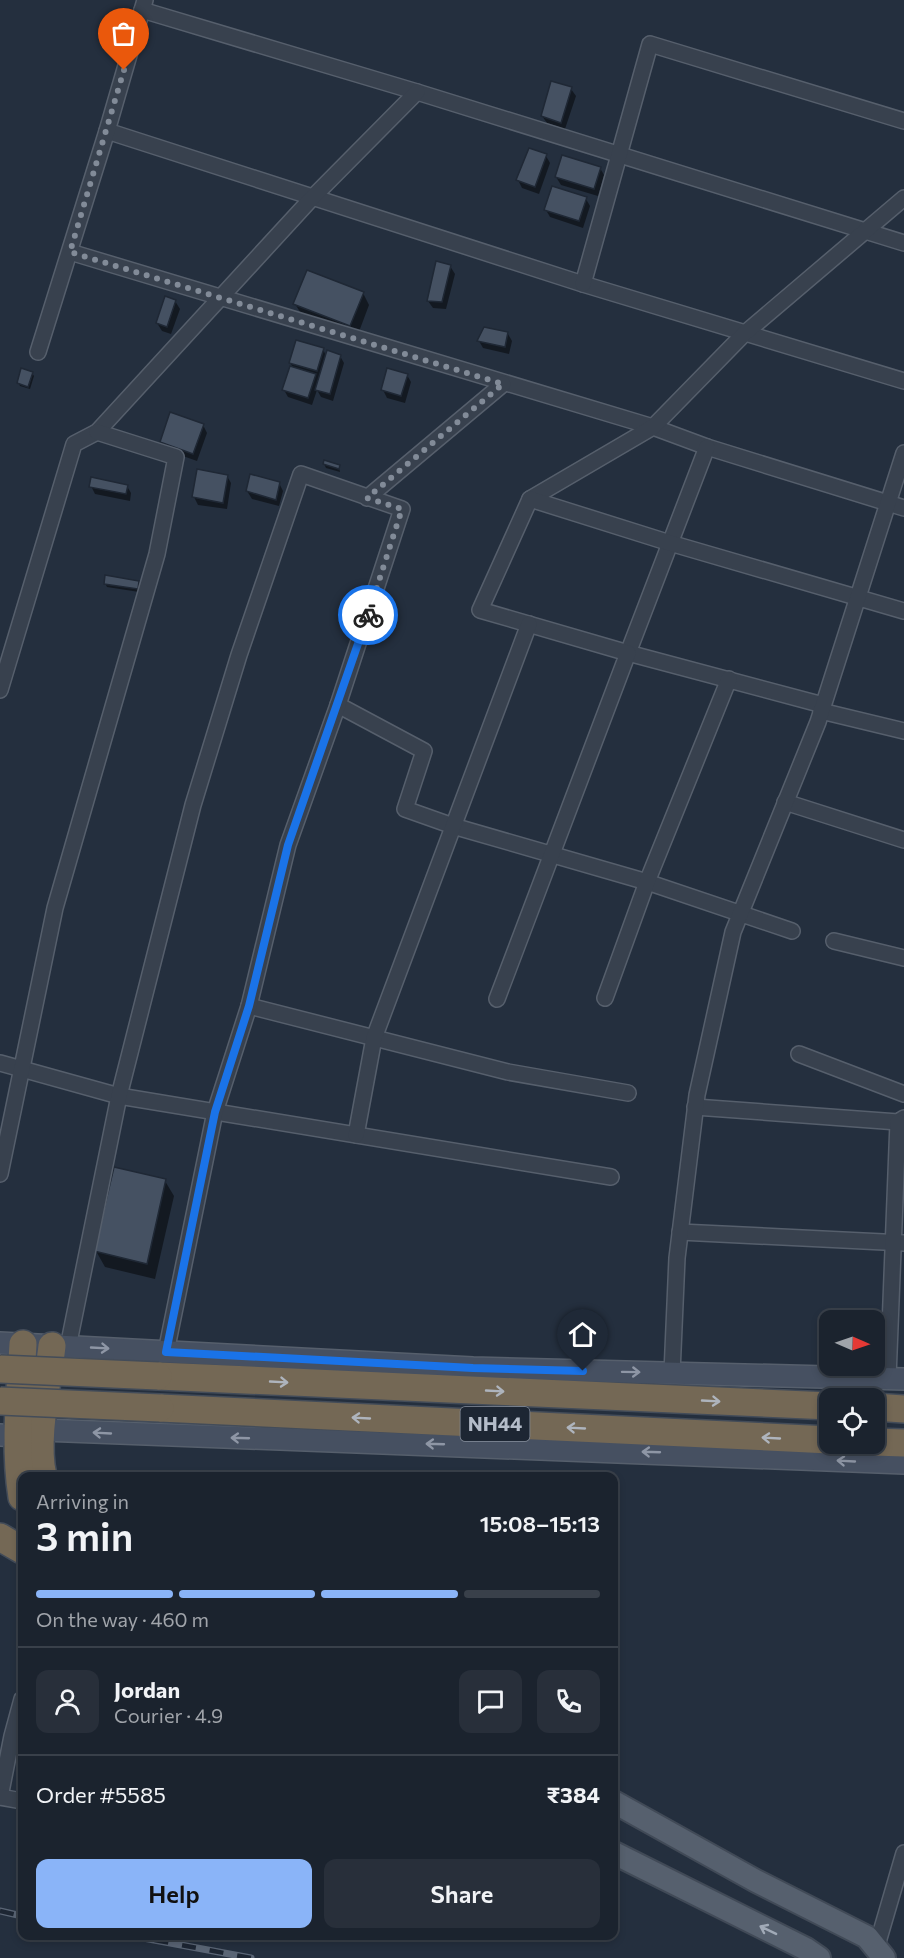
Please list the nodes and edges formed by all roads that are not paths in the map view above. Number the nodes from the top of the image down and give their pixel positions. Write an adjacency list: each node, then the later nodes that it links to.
1 (143, 5): 2 (street); 4 (street)
2 (417, 92): 5 (street); 6 (street)
3 (904, 122): 5 (street)
4 (107, 131): 6 (street); 10 (street)
5 (618, 155): 8 (street); 11 (street)
6 (312, 198): 11 (street); 12 (street)
7 (904, 198): 8 (street)
8 (865, 230): 9 (street); 13 (street)
9 (904, 243)
10 (70, 252): 12 (street); 14 (street)
11 (583, 284): 13 (street)
12 (220, 298): 16 (street); 18 (street)
13 (744, 334): 15 (street); 17 (street)
14 (38, 352)
15 (904, 381)
16 (503, 384): 17 (street); 21 (street)
17 (652, 427): 19 (street); 22 (street)
18 (97, 432): 31 (street); 50 (street)
19 (707, 447): 23 (street); 25 (street)
20 (904, 453): 23 (street)
21 (367, 498): 32 (street); 53 (street)
22 (530, 499): 25 (street); 28 (street)
23 (888, 503): 24 (street); 26 (street)
24 (904, 508)
25 (670, 543): 26 (street); 29 (street)
26 (857, 599): 27 (street); 33 (street)
27 (904, 611)
28 (529, 624): 29 (street); 36 (street)
29 (628, 653): 30 (street); 38 (street)
30 (729, 679): 33 (street); 39 (street)
31 (0, 690)
32 (338, 705): 36 (street); 46 (street)
33 (822, 708): 34 (street); 35 (street)
34 (904, 731)
35 (785, 802): 37 (street); 40 (street)
36 (453, 826): 38 (street); 47 (street)
37 (904, 840)
38 (553, 856): 39 (street); 45 (street)
39 (647, 882): 40 (street); 44 (street)
40 (739, 916): 41 (street); 54 (street)
41 (792, 931)
42 (834, 941): 43 (street)
43 (904, 958)
44 (604, 998)
45 (497, 999)
46 (249, 1006): 47 (street); 55 (street)
47 (374, 1038): 51 (street); 57 (street)
48 (799, 1054): 52 (street)
49 (0, 1063): 50 (street)
50 (22, 1069): 53 (street); 58 (street)
51 (628, 1093)
52 (904, 1094)
53 (119, 1096): 55 (street); 63 (street)
54 (696, 1107): 56 (street); 60 (street)
55 (215, 1112): 57 (street); 64 (street)
56 (901, 1120): 61 (street)
57 (356, 1135): 59 (street)
58 (0, 1174)
59 (611, 1177)
60 (680, 1232): 61 (street); 66 (street)
61 (899, 1243): 67 (street)
62 (11, 1344): 63 (street); 72 (highway)
63 (60, 1346): 64 (street, one-way to 64); 72 (highway)
64 (162, 1364): 65 (highway, NH44, bridge); 66 (street, one-way to 66); 69 (highway, NH44, one-way to 69)
65 (0, 1370)
66 (672, 1373): 67 (street)
67 (896, 1378)
68 (0, 1401): 73 (highway, NH44, one-way to 68, bridge)
69 (819, 1405)
70 (885, 1407): 71 (highway)
71 (904, 1408)
72 (20, 1434): 76 (street, one-way to 72); 77 (highway); 78 (highway)
73 (819, 1439)
74 (885, 1442): 75 (highway)
75 (904, 1443)
76 (904, 1463)
77 (18, 1472)
78 (42, 1472)
79 (0, 1537): 80 (highway)
80 (18, 1548)
81 (18, 1714): 82 (street)
82 (0, 1797): 83 (street)
83 (18, 1800)
84 (618, 1804): 88 (main road)
85 (618, 1822): 88 (main road)
86 (904, 1853): 88 (street)
87 (618, 1855): 89 (main road, one-way to 87)
88 (880, 1952)
89 (819, 1958)

